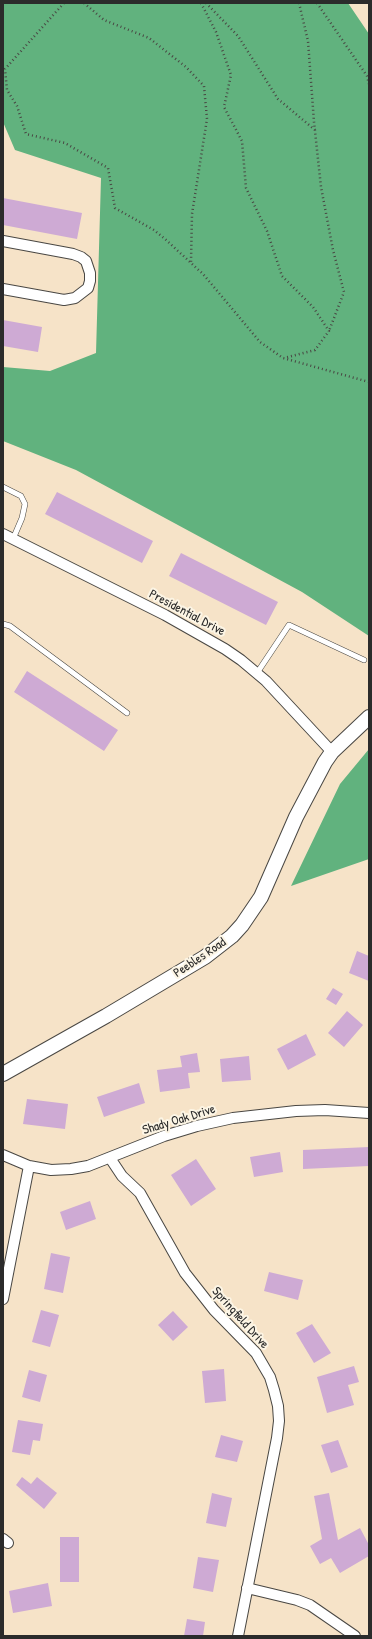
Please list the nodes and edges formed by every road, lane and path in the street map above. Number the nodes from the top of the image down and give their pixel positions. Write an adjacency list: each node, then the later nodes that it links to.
1 (64, 3): 10 (path)
2 (84, 3): 10 (path)
3 (201, 3): 12 (path)
4 (206, 3): 8 (path)
5 (299, 3): 8 (path)
6 (317, 3): 7 (path)
7 (369, 84)
8 (315, 130): 12 (path)
9 (3, 241): 11 (street)
10 (191, 263): 13 (path)
11 (3, 289)
12 (328, 331): 13 (path)
13 (282, 358): 14 (path)
14 (369, 382)
15 (3, 487): 17 (lane)
16 (3, 534): 17 (street, Presidential Drive)
17 (13, 539): 20 (street, Presidential Drive)
18 (3, 624): 21 (lane)
19 (364, 660): 20 (lane)
20 (257, 673): 23 (street, Presidential Drive)
21 (127, 713)
22 (369, 716): 23 (street, Peebles Road)
23 (332, 752): 24 (street, Peebles Road)
24 (3, 1074)
25 (369, 1113): 27 (street, Shady Oak Drive)
26 (3, 1155): 28 (street, Shady Oak Drive)
27 (110, 1158): 28 (street, Shady Oak Drive); 30 (street, Springfield Drive)
28 (29, 1166): 29 (street)
29 (3, 1299)
30 (247, 1588): 31 (street, Springfield Drive); 32 (street)
31 (238, 1636)
32 (355, 1636)

